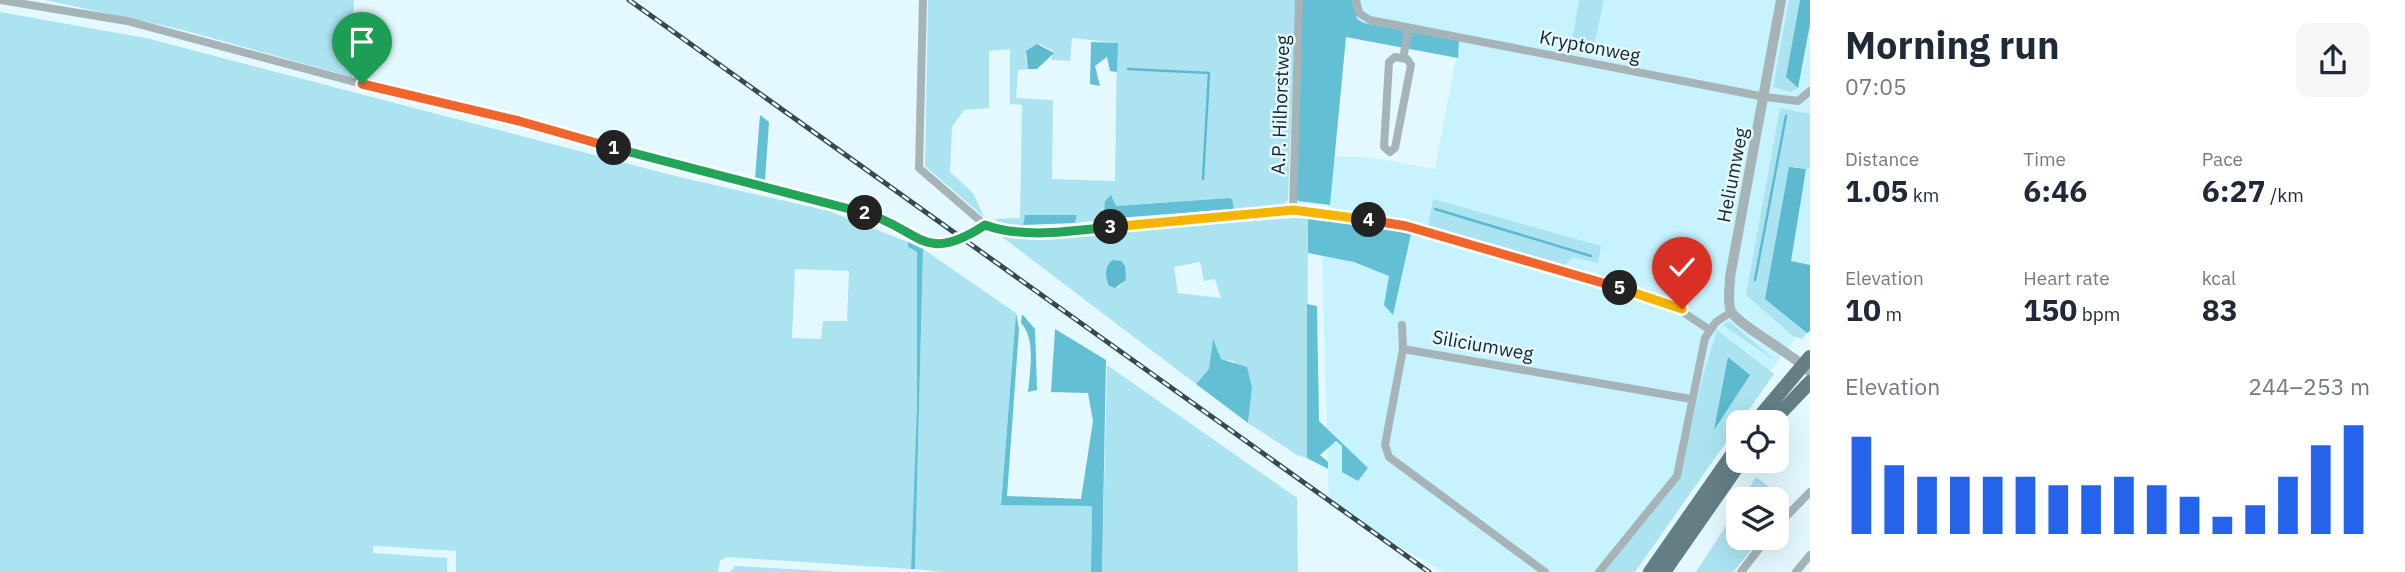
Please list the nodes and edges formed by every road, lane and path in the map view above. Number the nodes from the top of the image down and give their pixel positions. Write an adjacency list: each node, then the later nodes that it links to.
1 (0, 0): 6 (street)
2 (923, 0): 14 (street)
3 (1299, 0): 13 (street, A.P. Hilhorstweg)
4 (1356, 0): 7 (street, Kryptonweg)
5 (1781, 0): 10 (street, Heliumweg)
6 (36, 2): 14 (street)
7 (1409, 27): 8 (street); 10 (street, Kryptonweg)
8 (1403, 58): 11 (street); 12 (street)
9 (1810, 91): 10 (street, Kryptonweg)
10 (1765, 97): 15 (street, Heliumweg)
11 (1387, 99): 12 (street); 12 (street)
12 (1403, 101)
13 (1293, 210): 14 (street); 17 (street)
14 (985, 225)
15 (1731, 312): 17 (street); 19 (street)
16 (1402, 325): 18 (street)
17 (1710, 330): 21 (street)
18 (1403, 349): 21 (street, Siliciumweg); 30 (street, Siliciumweg)
19 (1808, 364): 22 (main road)
20 (1810, 382): 23 (main road)
21 (1691, 398): 31 (street)
22 (1766, 410)
23 (1783, 410)
24 (1726, 463): 32 (main road)
25 (1733, 473): 33 (main road)
26 (1810, 492): 27 (street)
27 (1789, 514)
28 (1758, 550): 34 (street)
29 (1810, 555): 35 (street)
30 (1545, 572)
31 (1599, 572)
32 (1650, 572)
33 (1664, 572)
34 (1741, 572)
35 (1796, 572)

